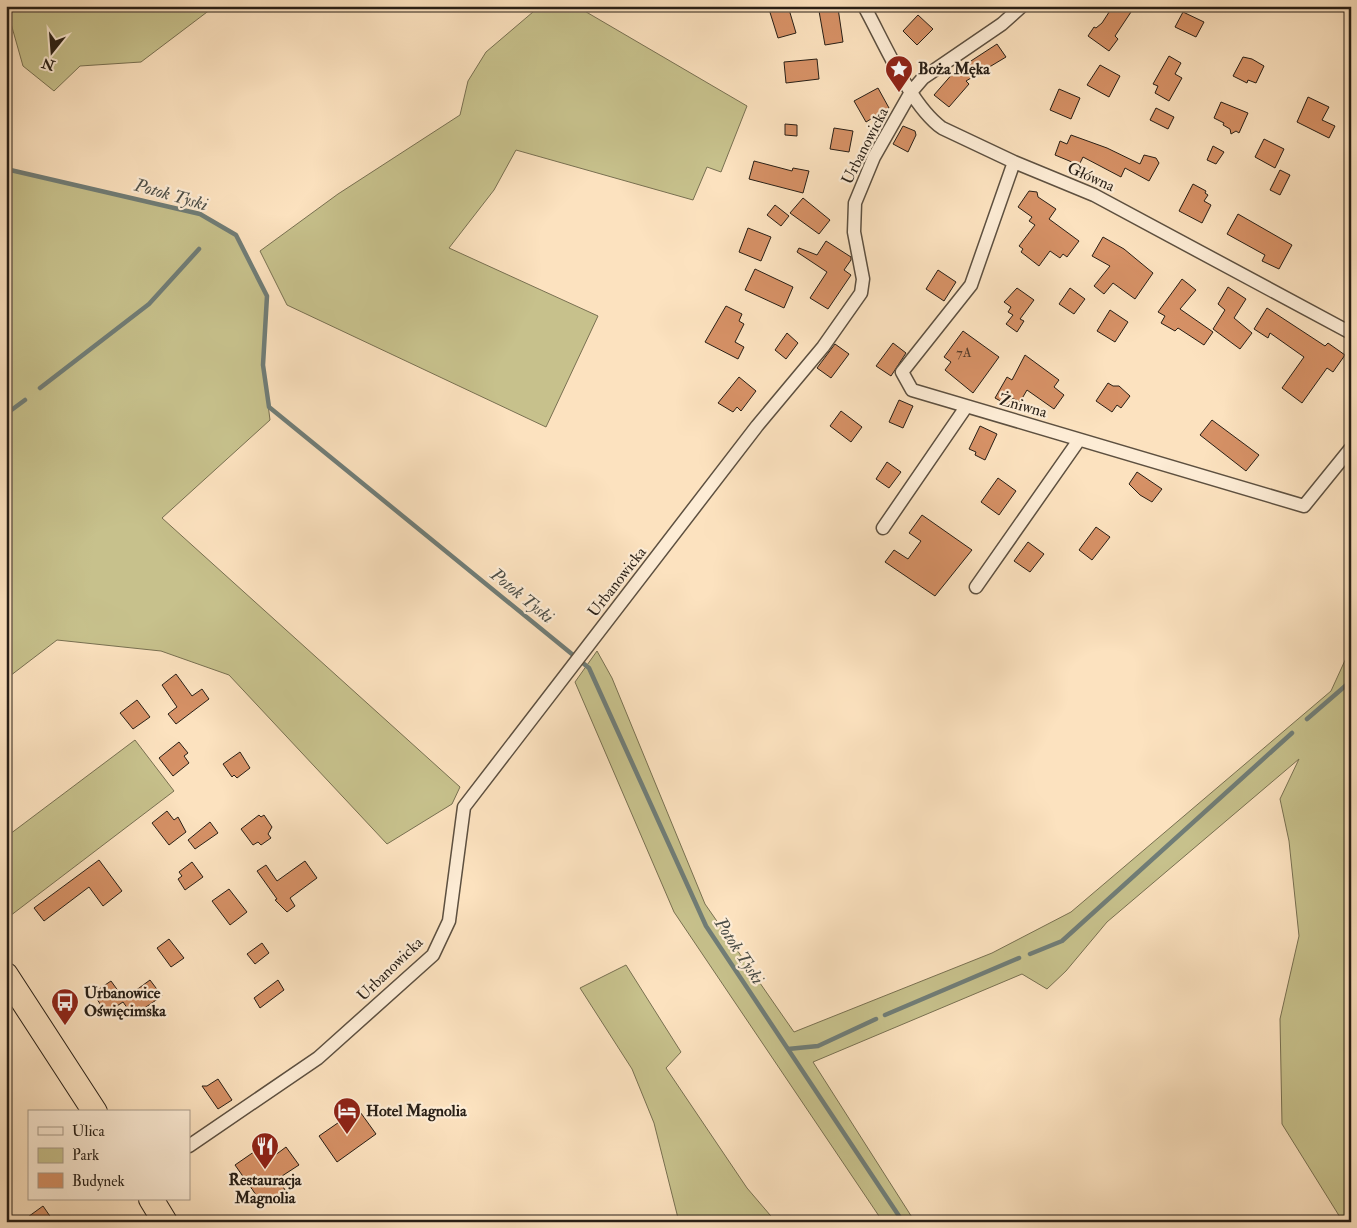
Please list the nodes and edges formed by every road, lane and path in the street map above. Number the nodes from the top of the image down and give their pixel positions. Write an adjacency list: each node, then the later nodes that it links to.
1 (864, 6): 3 (street, Główna)
2 (1022, 6): 3 (street, Urbanowicka)
3 (911, 92): 4 (street, Główna); 13 (street, Urbanowicka)
4 (1014, 162): 5 (street, Główna); 6 (street, Żniwna)
5 (1351, 333)
6 (966, 407): 7 (street, Żniwna); 9 (street)
7 (1079, 440): 8 (street, Żniwna); 10 (street)
8 (1351, 448)
9 (883, 528)
10 (976, 587)
11 (6, 975): 12 (highway)
12 (93, 1110)
13 (190, 1145)
14 (152, 1200): 15 (highway)
15 (165, 1222)

